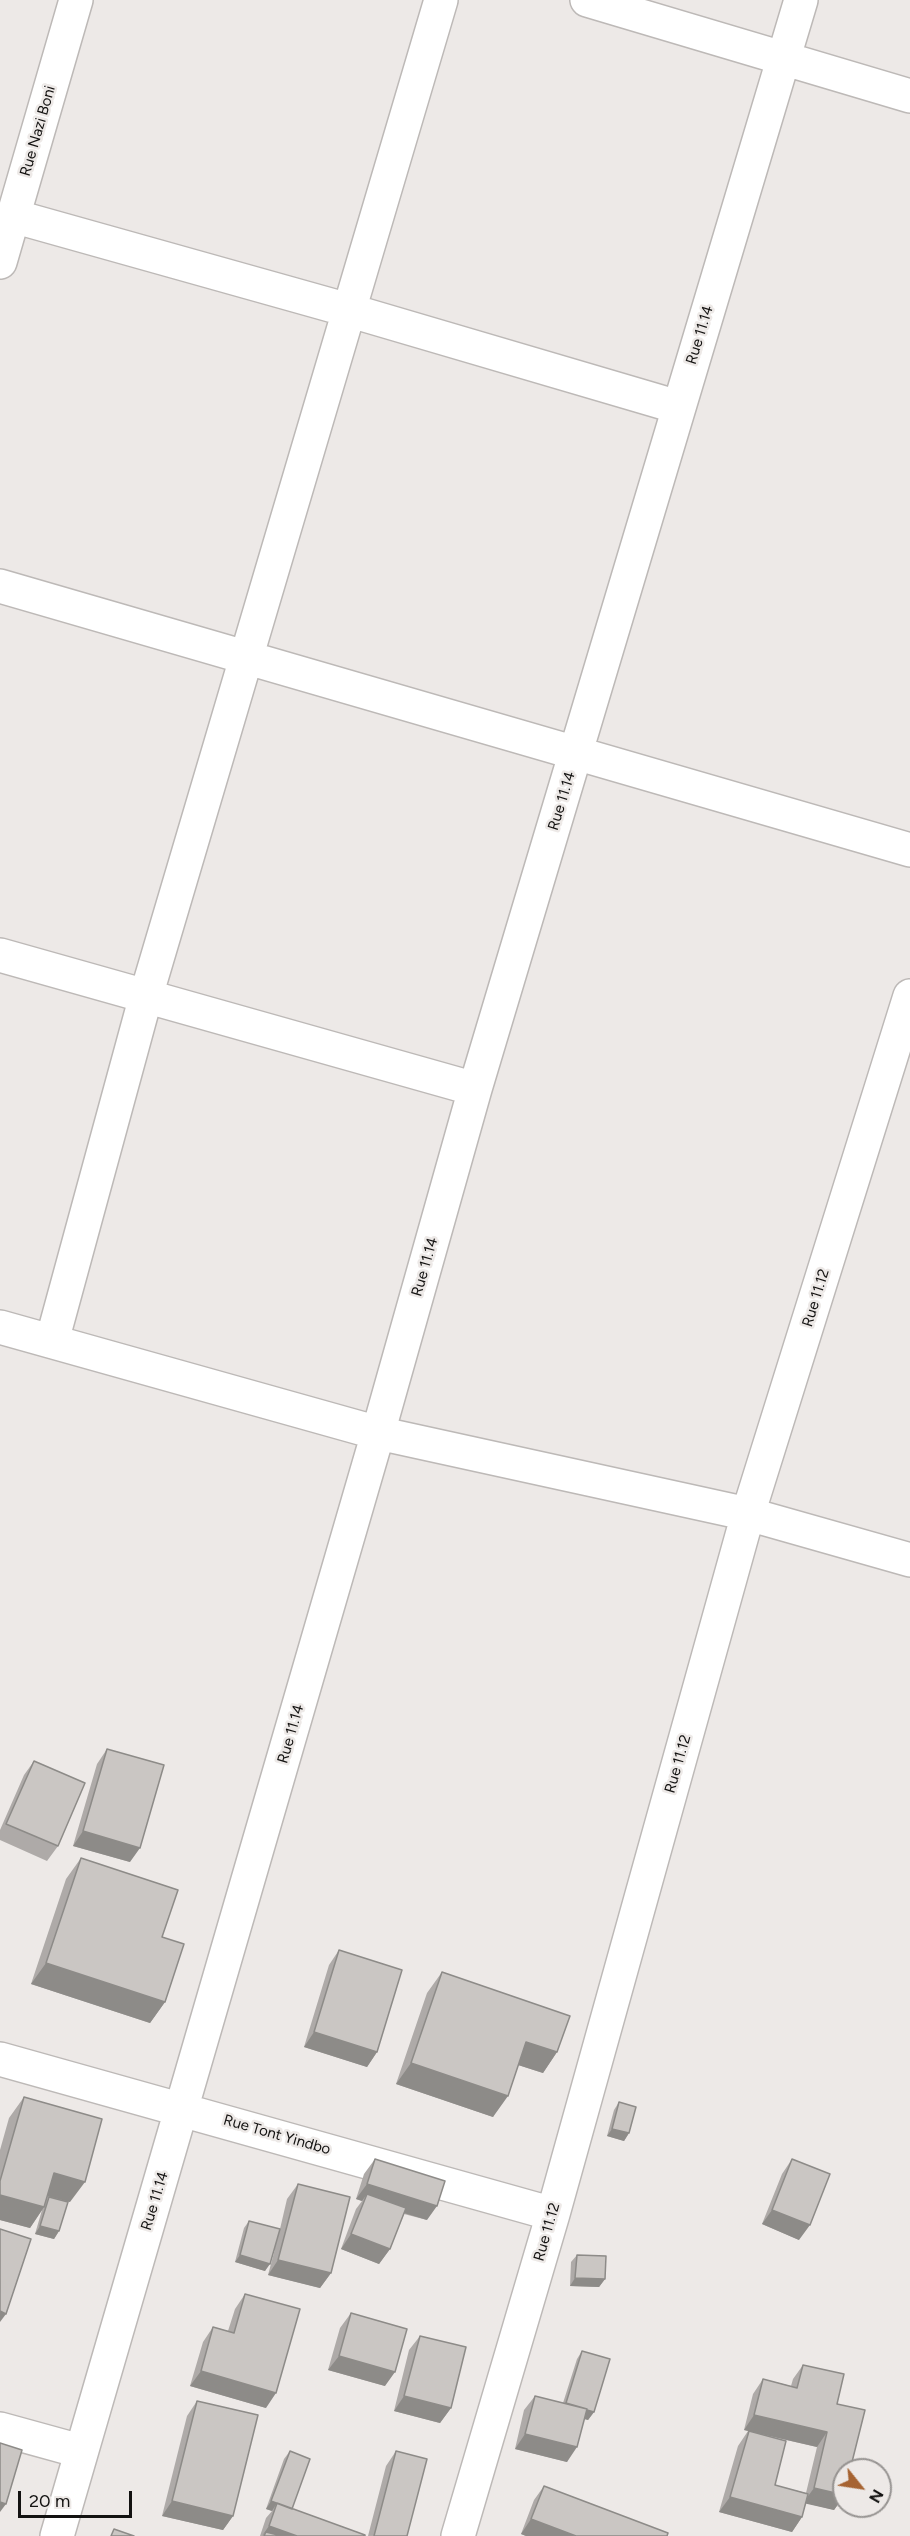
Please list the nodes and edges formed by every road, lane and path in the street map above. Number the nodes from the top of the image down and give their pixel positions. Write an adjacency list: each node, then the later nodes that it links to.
1 (76, 0): 7 (street, Rue Nazi Boni)
2 (441, 0): 9 (street)
3 (587, 0): 5 (street)
4 (801, 0): 5 (street, Rue 11.14)
5 (782, 59): 6 (street); 10 (street, Rue 11.14)
6 (910, 96)
7 (13, 216): 8 (street, Rue Nazi Boni); 9 (street)
8 (0, 262)
9 (348, 310): 10 (street); 12 (street)
10 (678, 407): 13 (street, Rue 11.14)
11 (0, 586): 12 (street)
12 (248, 658): 13 (street); 16 (street)
13 (577, 753): 14 (street); 18 (street, Rue 11.14)
14 (910, 850)
15 (0, 955): 16 (street)
16 (146, 996): 18 (street); 20 (street)
17 (910, 996): 22 (street, Rue 11.12)
18 (475, 1089): 21 (street, Rue 11.14)
19 (0, 1327): 20 (street)
20 (52, 1341): 21 (street)
21 (378, 1433): 22 (street); 25 (street, Rue 11.14)
22 (748, 1514): 23 (street); 26 (street, Rue 11.12)
23 (910, 1560)
24 (0, 2059): 25 (street, Rue Tont Yindbo)
25 (182, 2109): 26 (street, Rue Tont Yindbo); 28 (street, Rue 11.14)
26 (553, 2214): 30 (street, Rue 11.12)
27 (0, 2429): 28 (street)
28 (80, 2451): 29 (street, Rue 11.14)
29 (57, 2536)
30 (458, 2536)

